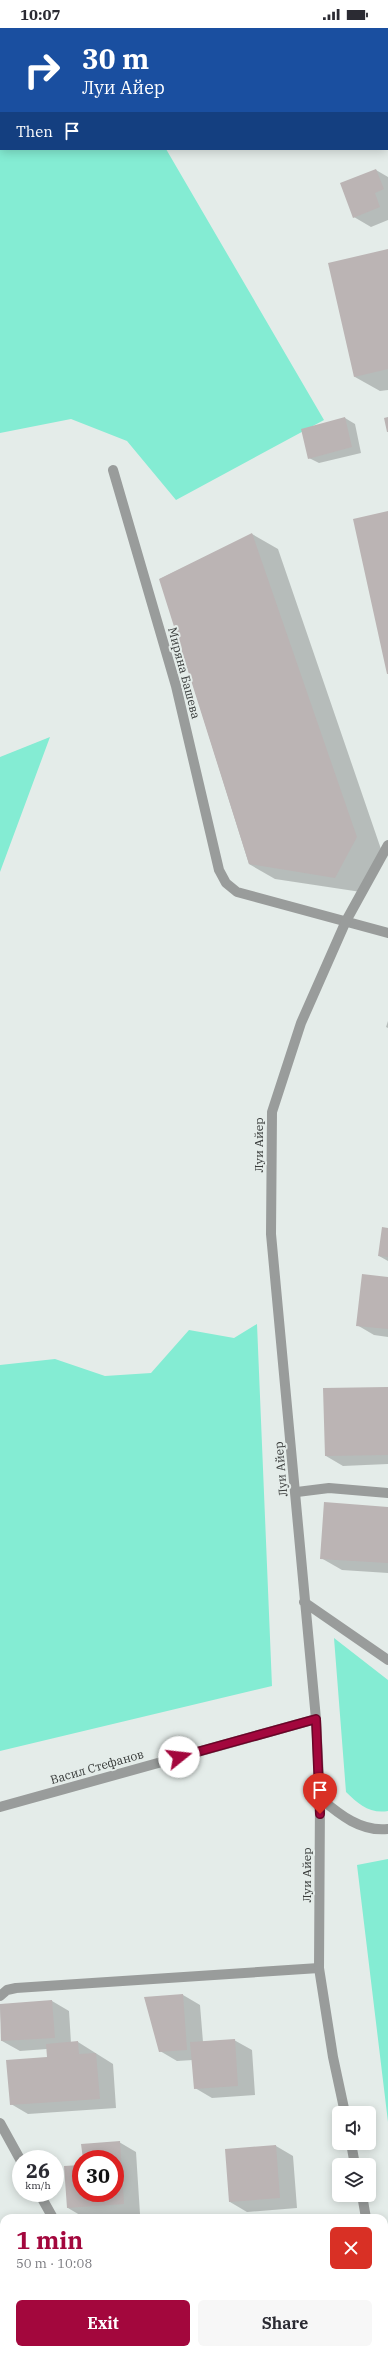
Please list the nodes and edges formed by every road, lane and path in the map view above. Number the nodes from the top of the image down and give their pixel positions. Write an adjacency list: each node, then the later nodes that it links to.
1 (113, 470): 3 (street, Миряна Башева)
2 (388, 845): 3 (street, Луи Айер)
3 (346, 921): 4 (street); 5 (street, Луи Айер)
4 (388, 933)
5 (296, 1492): 6 (street); 7 (street, Луи Айер)
6 (388, 1493)
7 (304, 1602): 8 (street); 9 (street, Луи Айер)
8 (388, 1660)
9 (316, 1719): 10 (street, Луи Айер); 11 (street, Васил Стефанов)
10 (320, 1798): 12 (street); 13 (street, Луи Айер)
11 (0, 1807)
12 (388, 1829)
13 (320, 1968): 14 (street); 15 (street, Луи Айер)
14 (0, 1996)
15 (343, 2106)
16 (0, 2123): 17 (street)
17 (15, 2150)
18 (44, 2202): 20 (street)
19 (363, 2202): 21 (street)
20 (51, 2214)
21 (365, 2214)

